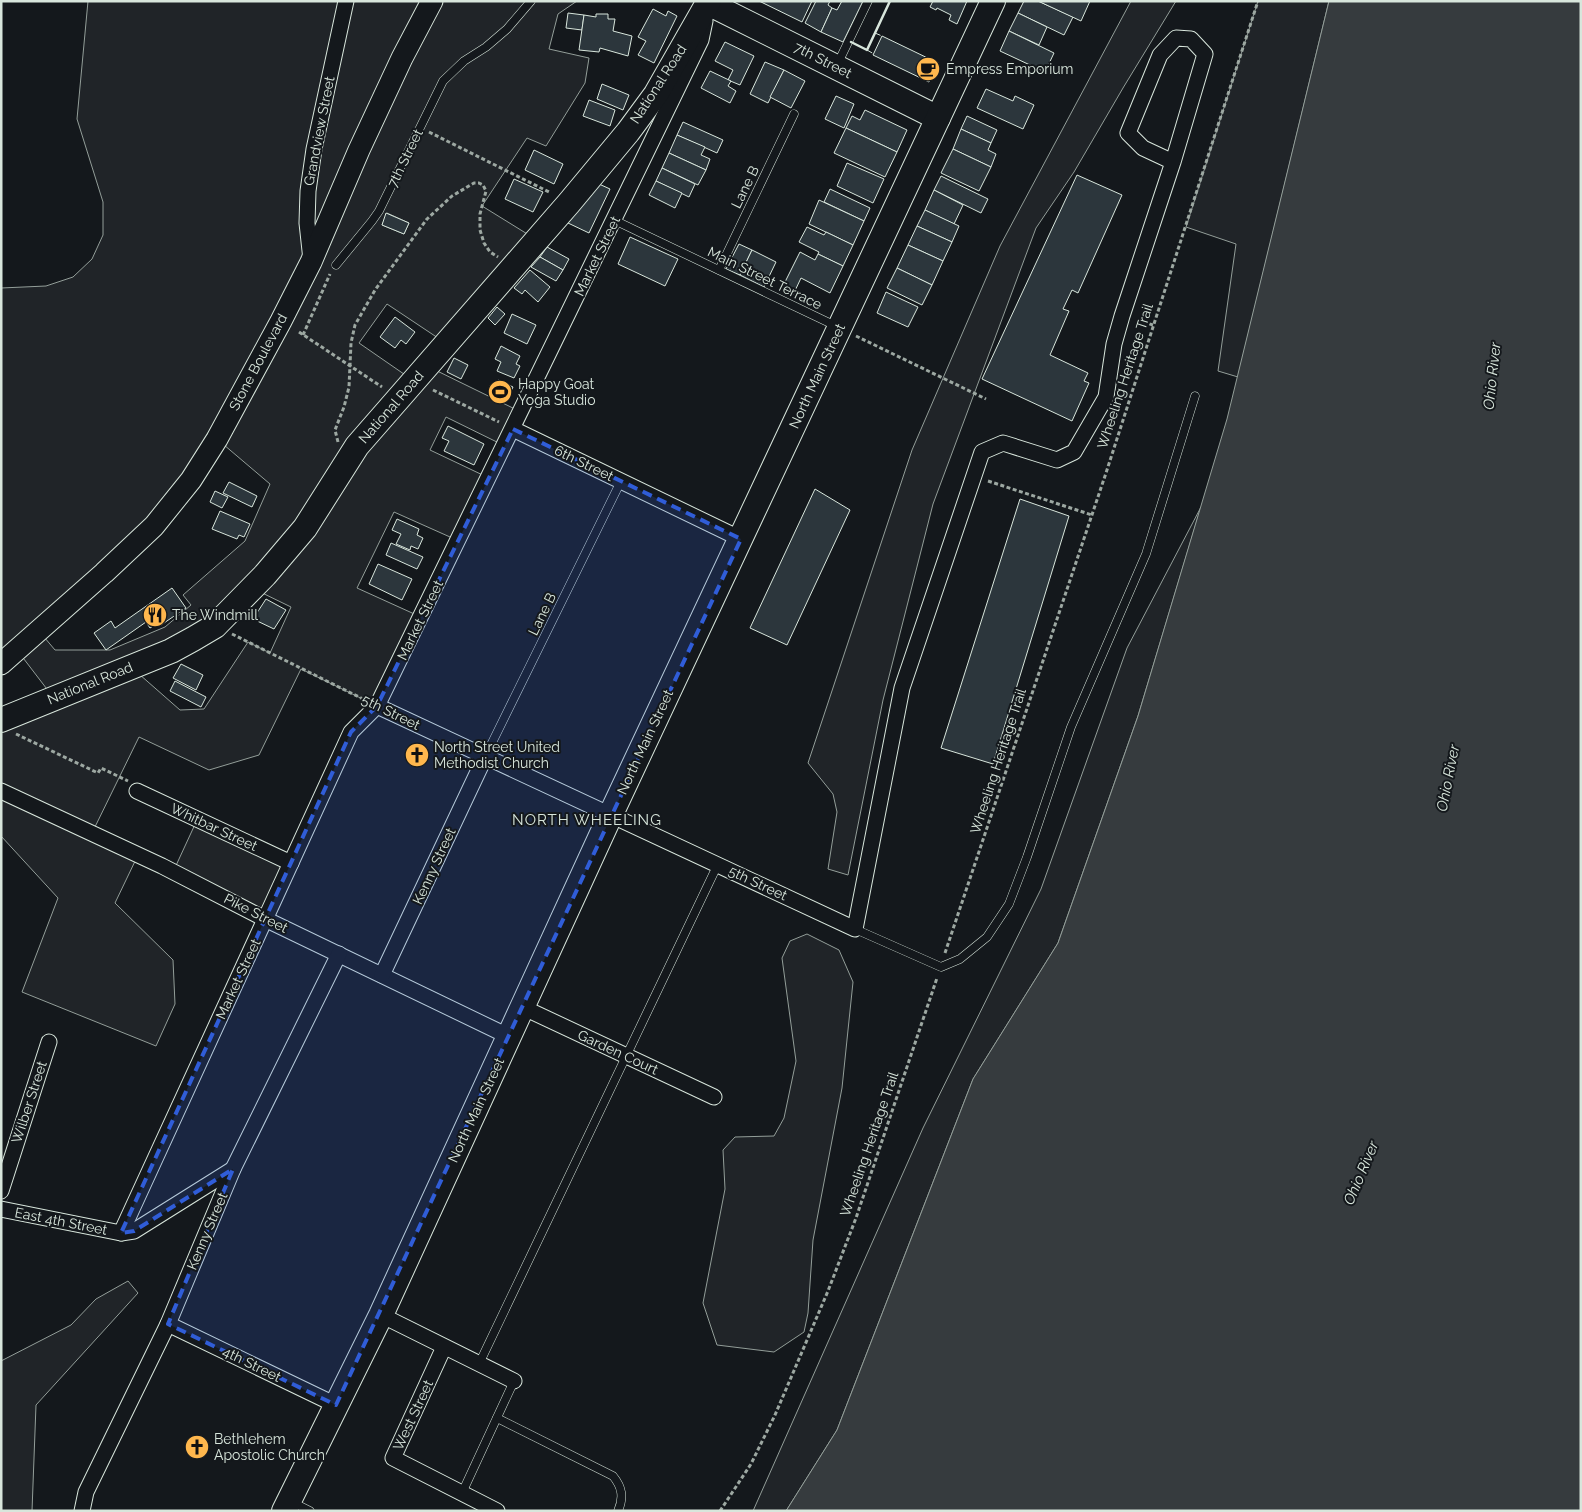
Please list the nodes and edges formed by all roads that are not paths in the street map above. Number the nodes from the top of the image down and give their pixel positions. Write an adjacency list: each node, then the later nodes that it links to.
1 (346, 1): 12 (street, Grandview Street)
2 (432, 1): 12 (street, Stone Boulevard)
3 (531, 1): 13 (lane, 7th Street)
4 (868, 1): 7 (lane)
5 (992, 1): 9 (main road, North Main Street)
6 (705, 2): 7 (main road, 7th Street); 11 (street, Market Street); 22 (main road, National Road)
7 (836, 67): 9 (main road, 7th Street)
8 (794, 114): 14 (lane, Lane B)
9 (938, 118): 15 (main road, North Main Street)
10 (1173, 162): 10 (street); 30 (street)
11 (614, 220): 14 (lane, Main Street Terrace); 17 (street, Market Street)
12 (311, 262): 20 (street, Stone Boulevard)
13 (336, 265)
14 (719, 270): 15 (lane, Main Street Terrace)
15 (840, 328): 19 (main road, North Main Street)
16 (1195, 396): 30 (lane)
17 (513, 429): 18 (street, 6th Street); 21 (street, Market Street)
18 (621, 481): 19 (street, 6th Street); 23 (lane, Lane B)
19 (741, 539): 26 (main road, North Main Street)
20 (1, 664)
21 (378, 706): 23 (street, 5th Street); 27 (street, Market Street)
22 (5, 725)
23 (485, 757): 26 (street, 5th Street); 32 (street, Kenny Street)
24 (134, 787): 27 (street, Whitbar Street)
25 (1, 791): 29 (street, Pike Street)
26 (611, 814): 28 (street, 5th Street); 33 (main road, North Main Street)
27 (291, 863): 29 (street, Market Street)
28 (718, 864): 30 (street, 5th Street); 36 (lane)
29 (265, 919): 31 (street, Pike Street); 41 (street, Market Street)
30 (855, 928)
31 (339, 954): 32 (street, Pike Street); 38 (street, Kenny Street)
32 (382, 975): 34 (street, Pike Street)
33 (522, 1007): 34 (main road, North Main Street); 36 (street, Garden Court)
34 (510, 1037): 42 (main road, North Main Street)
35 (48, 1042): 39 (street, Wilber Street)
36 (625, 1056): 37 (street, Garden Court); 45 (lane)
37 (714, 1097)
38 (233, 1169): 41 (street); 43 (street, Kenny Street)
39 (1, 1191)
40 (1, 1210): 41 (street, East 4th Street)
41 (121, 1233)
42 (381, 1315): 44 (street); 47 (main road, North Main Street)
43 (168, 1324): 47 (street, 4th Street); 51 (street, Kenny Street)
44 (444, 1347): 45 (street); 49 (street, West Street)
45 (479, 1364): 46 (street)
46 (514, 1381): 48 (lane)
47 (336, 1405): 50 (main road, North Main Street)
48 (497, 1418): 49 (lane); 54 (lane)
49 (462, 1493): 53 (street, West Street)
50 (286, 1506): 52 (lane)
51 (82, 1511)
52 (310, 1511)
53 (497, 1511)
54 (618, 1511)

